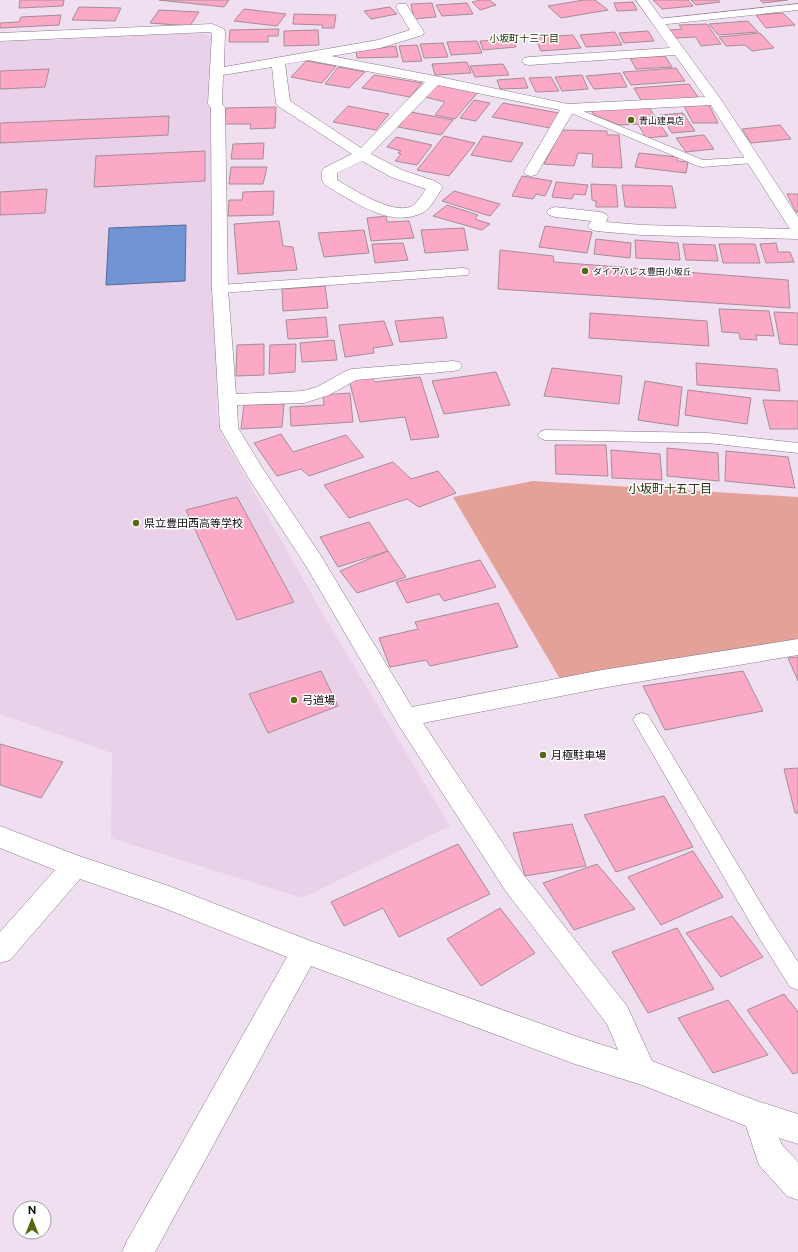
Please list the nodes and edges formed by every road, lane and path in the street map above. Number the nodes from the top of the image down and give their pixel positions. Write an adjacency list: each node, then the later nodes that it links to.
1 (642, 0): 4 (street)
2 (402, 7): 7 (street)
3 (798, 7): 4 (lane)
4 (658, 22): 6 (street)
5 (0, 37): 10 (street)
6 (679, 51): 8 (street); 12 (street)
7 (313, 57): 9 (street); 11 (street)
8 (529, 61)
9 (278, 62): 10 (street); 14 (street)
10 (217, 72): 20 (street)
11 (435, 80): 13 (street); 14 (street)
12 (715, 100): 13 (street); 15 (street)
13 (568, 108): 15 (lane); 16 (street)
14 (362, 155): 14 (street)
15 (753, 160): 18 (street)
16 (531, 172)
17 (555, 212): 18 (street)
18 (798, 229)
19 (463, 272): 20 (lane)
20 (220, 289): 22 (street)
21 (453, 366): 22 (street)
22 (226, 400): 26 (street)
23 (545, 435): 24 (lane)
24 (798, 448)
25 (798, 647): 26 (street)
26 (406, 717): 33 (street)
27 (642, 720): 32 (lane)
28 (0, 837): 29 (street)
29 (75, 866): 30 (street); 31 (street)
30 (0, 951)
31 (305, 951): 33 (street); 37 (street)
32 (798, 980)
33 (642, 1071): 34 (street)
34 (757, 1116): 35 (street); 36 (street)
35 (798, 1129)
36 (798, 1185)
37 (138, 1252)

